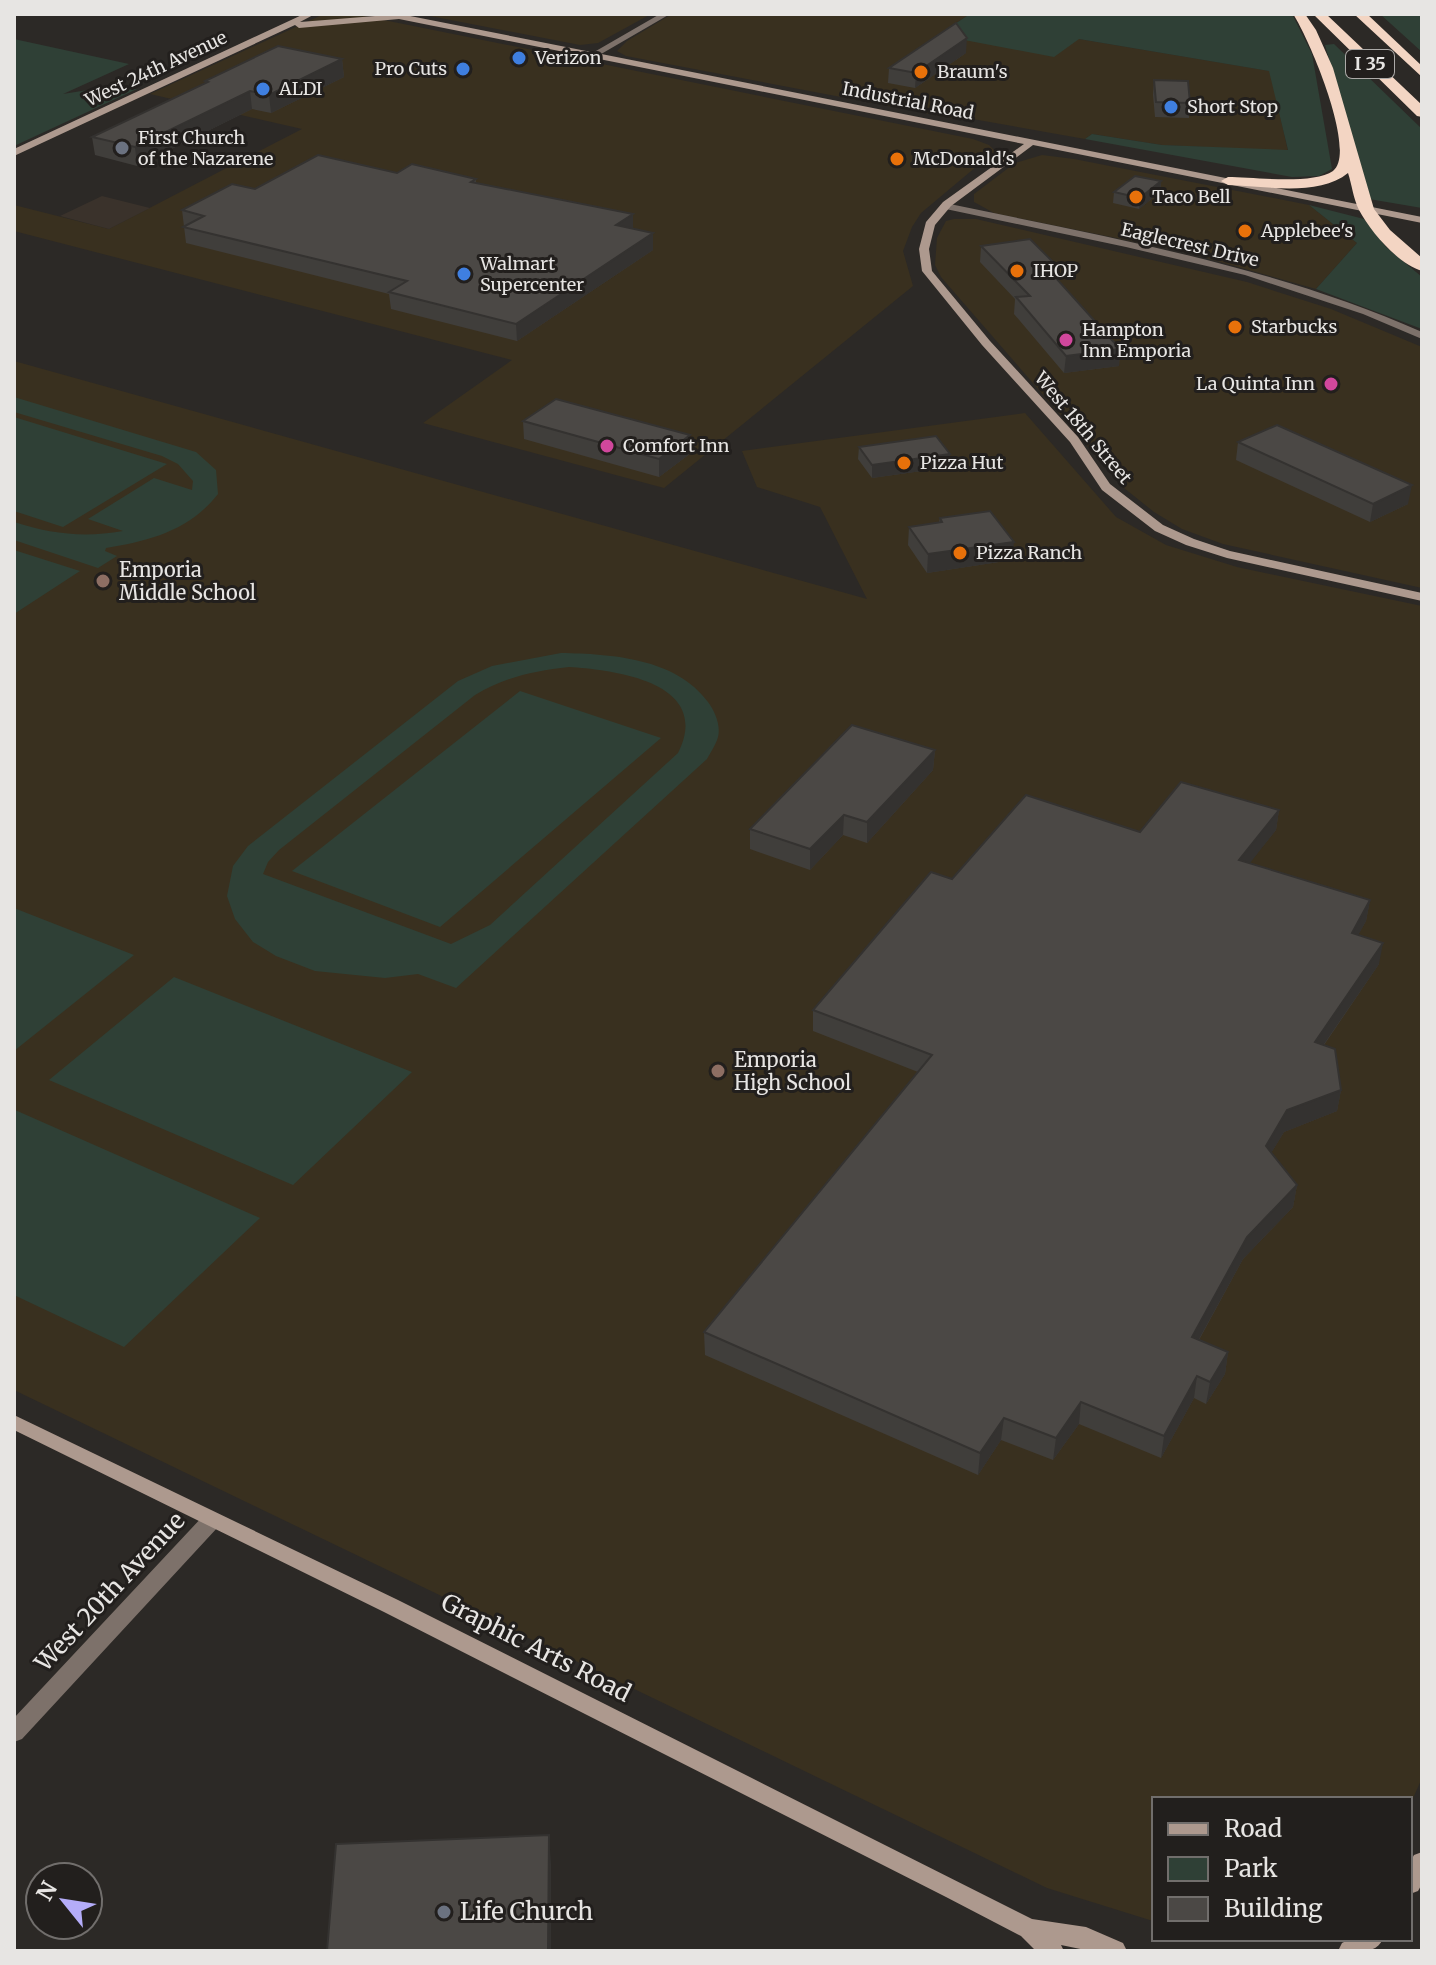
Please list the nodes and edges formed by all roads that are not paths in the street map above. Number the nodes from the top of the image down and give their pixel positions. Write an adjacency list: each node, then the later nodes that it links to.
1 (311, 14): 8 (street, West 24th Avenue)
2 (387, 14): 7 (street, Industrial Road)
3 (666, 14): 10 (street)
4 (1299, 14): 15 (highway)
5 (1319, 14): 13 (highway, I 35)
6 (1360, 14): 9 (highway, I 35)
7 (402, 17): 8 (street); 10 (street, Industrial Road)
8 (275, 32): 16 (street, West 24th Avenue)
9 (1399, 52): 11 (highway); 12 (highway, I 35)
10 (593, 55): 14 (street, Industrial Road)
11 (1422, 64)
12 (1422, 73)
13 (1422, 113)
14 (1032, 142): 17 (street, Industrial Road); 18 (street, West 18th Street)
15 (1347, 151): 17 (highway); 19 (highway)
16 (14, 153)
17 (1228, 181): 19 (street, Industrial Road)
18 (945, 206): 22 (street, Eaglecrest Drive); 23 (street, West 18th Street)
19 (1366, 208): 20 (street, Industrial Road); 21 (highway)
20 (1422, 220)
21 (1422, 266)
22 (1422, 336)
23 (1422, 597)
24 (14, 1422): 25 (street, Graphic Arts Road)
25 (211, 1521): 26 (street, West 20th Avenue); 29 (street, Graphic Arts Road)
26 (14, 1733)
27 (1422, 1862): 28 (street)
28 (1412, 1880)
29 (1029, 1929): 31 (street, Graphic Arts Road); 32 (street, Graphic Arts Road)
30 (1368, 1941): 33 (street)
31 (1052, 1951)
32 (1115, 1951)
33 (1350, 1951)

